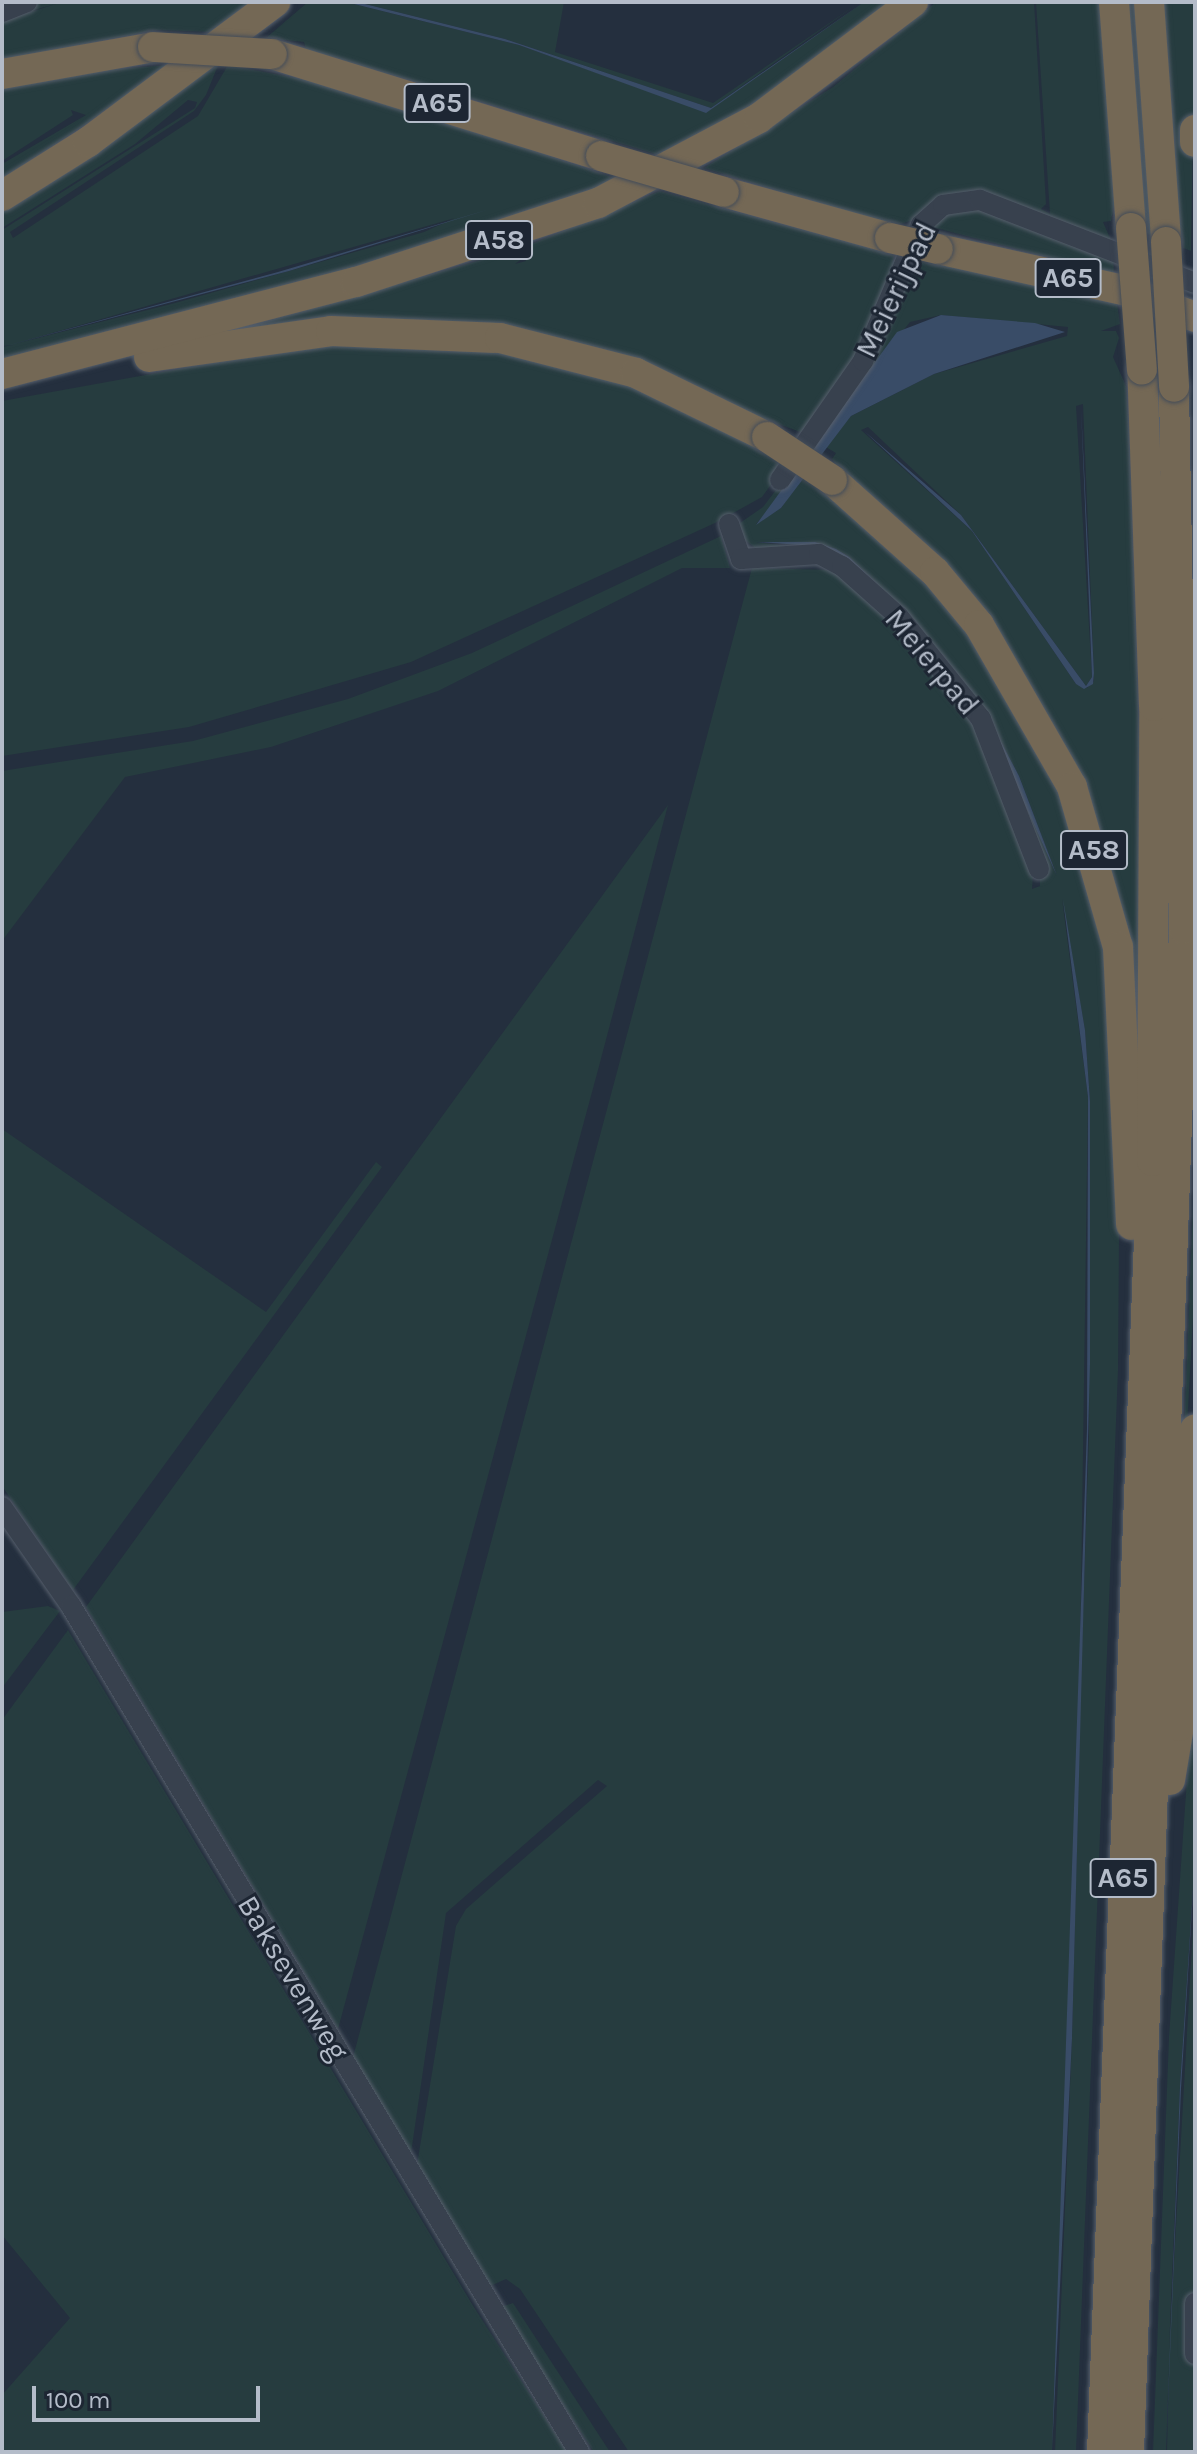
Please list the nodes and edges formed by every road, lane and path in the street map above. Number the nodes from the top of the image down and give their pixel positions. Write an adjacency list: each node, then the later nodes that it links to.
1 (27, 2): 6 (street)
2 (275, 2): 10 (highway)
3 (913, 2): 13 (highway, A58)
4 (1114, 2): 18 (highway, A65, bridge)
5 (1149, 2): 21 (highway, A65, bridge)
6 (2, 12)
7 (2, 74): 12 (highway, A65, bridge)
8 (1195, 130): 9 (highway)
9 (1195, 142)
10 (2, 196)
11 (1195, 283): 15 (street, Meierijpad)
12 (1195, 317)
13 (35, 367): 14 (highway, A58); 18 (highway, A58, bridge)
14 (2, 374)
15 (780, 480)
16 (729, 524): 17 (street, Meierpad)
17 (1039, 869)
18 (1146, 1305): 25 (highway, A65)
19 (1195, 1429): 21 (highway, A65)
20 (2, 1507): 24 (street, Baksevenweg)
21 (1149, 1908): 26 (highway, A65)
22 (1195, 2303): 23 (street)
23 (1195, 2354)
24 (579, 2452)
25 (1102, 2452)
26 (1129, 2452)

